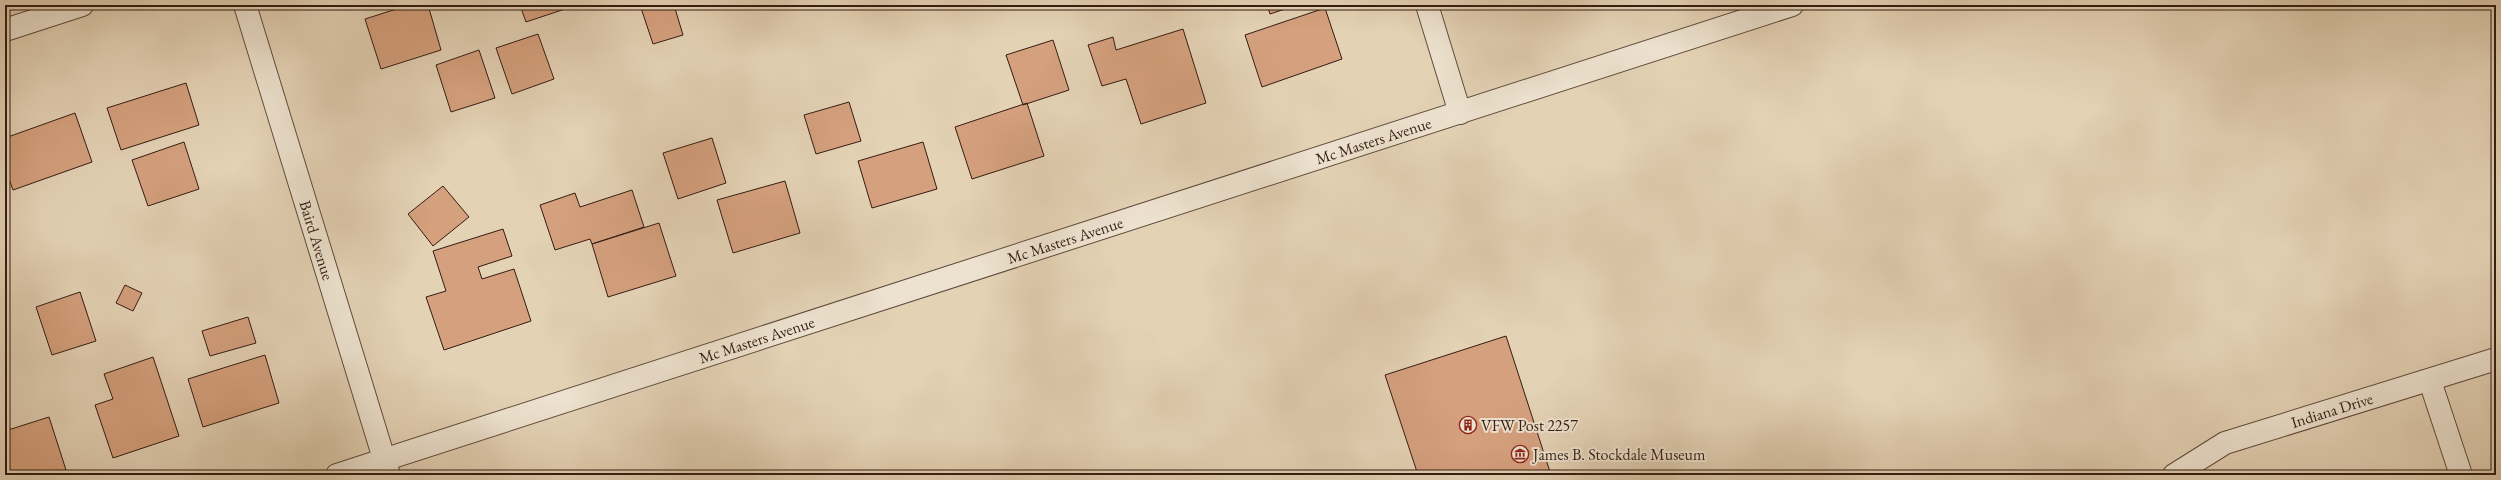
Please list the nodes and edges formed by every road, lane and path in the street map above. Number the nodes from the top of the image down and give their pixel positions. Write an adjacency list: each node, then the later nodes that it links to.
1 (82, 5): 5 (street)
2 (245, 5): 9 (street, Baird Avenue)
3 (1426, 5): 6 (street)
4 (1792, 5): 6 (street, Mc Masters Avenue)
5 (5, 30)
6 (1460, 113): 9 (street, Mc Masters Avenue)
7 (2496, 359): 8 (street, Indiana Drive)
8 (2430, 381): 11 (street, Indiana Drive); 12 (street)
9 (387, 467): 10 (street, Mc Masters Avenue)
10 (337, 475)
11 (2174, 475)
12 (2461, 475)

